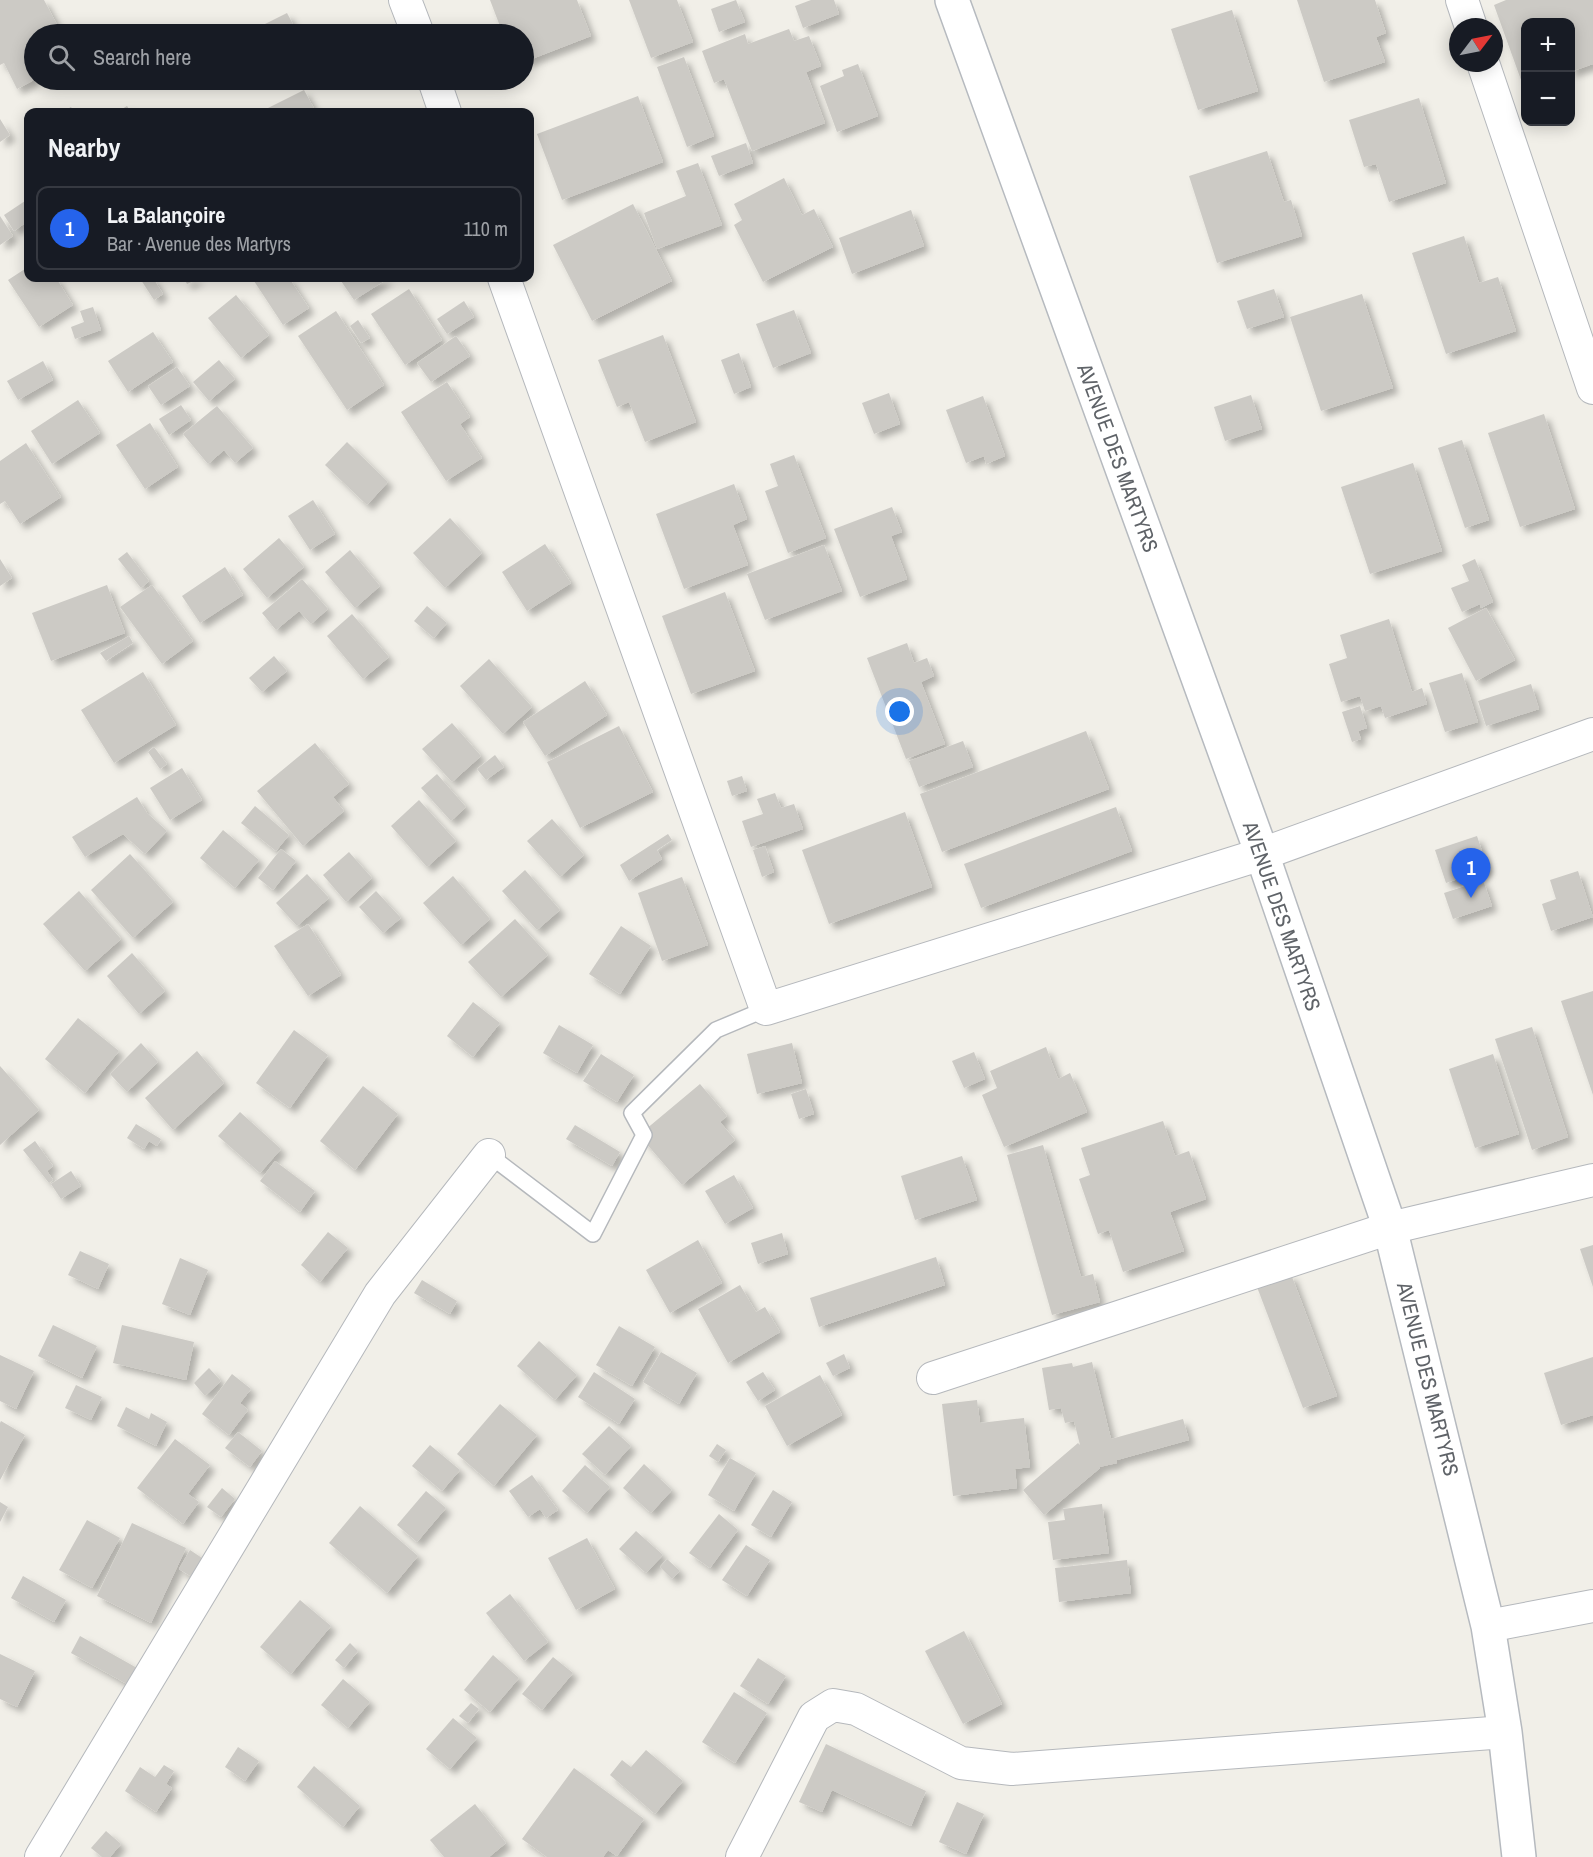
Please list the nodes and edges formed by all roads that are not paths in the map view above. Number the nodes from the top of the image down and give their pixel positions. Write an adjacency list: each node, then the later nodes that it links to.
1 (405, 0): 5 (street)
2 (952, 0): 12 (main road, AVENUE DES MARTYRS)
3 (1462, 0): 4 (street)
4 (1468, 18)
5 (414, 24)
6 (1486, 72): 10 (street)
7 (438, 90): 8 (street)
8 (444, 108)
9 (505, 282): 13 (street)
10 (1593, 388)
11 (1593, 735): 12 (street)
12 (1262, 854): 13 (street); 16 (main road, AVENUE DES MARTYRS)
13 (766, 1009): 14 (lane)
14 (489, 1155): 21 (street)
15 (1593, 1180): 16 (street)
16 (1390, 1228): 17 (street); 19 (main road, AVENUE DES MARTYRS)
17 (933, 1378)
18 (1593, 1606): 19 (street)
19 (1488, 1626): 20 (main road, AVENUE DES MARTYRS)
20 (1505, 1732): 22 (street); 23 (main road, AVENUE DES MARTYRS)
21 (41, 1857)
22 (742, 1857)
23 (1519, 1857)

